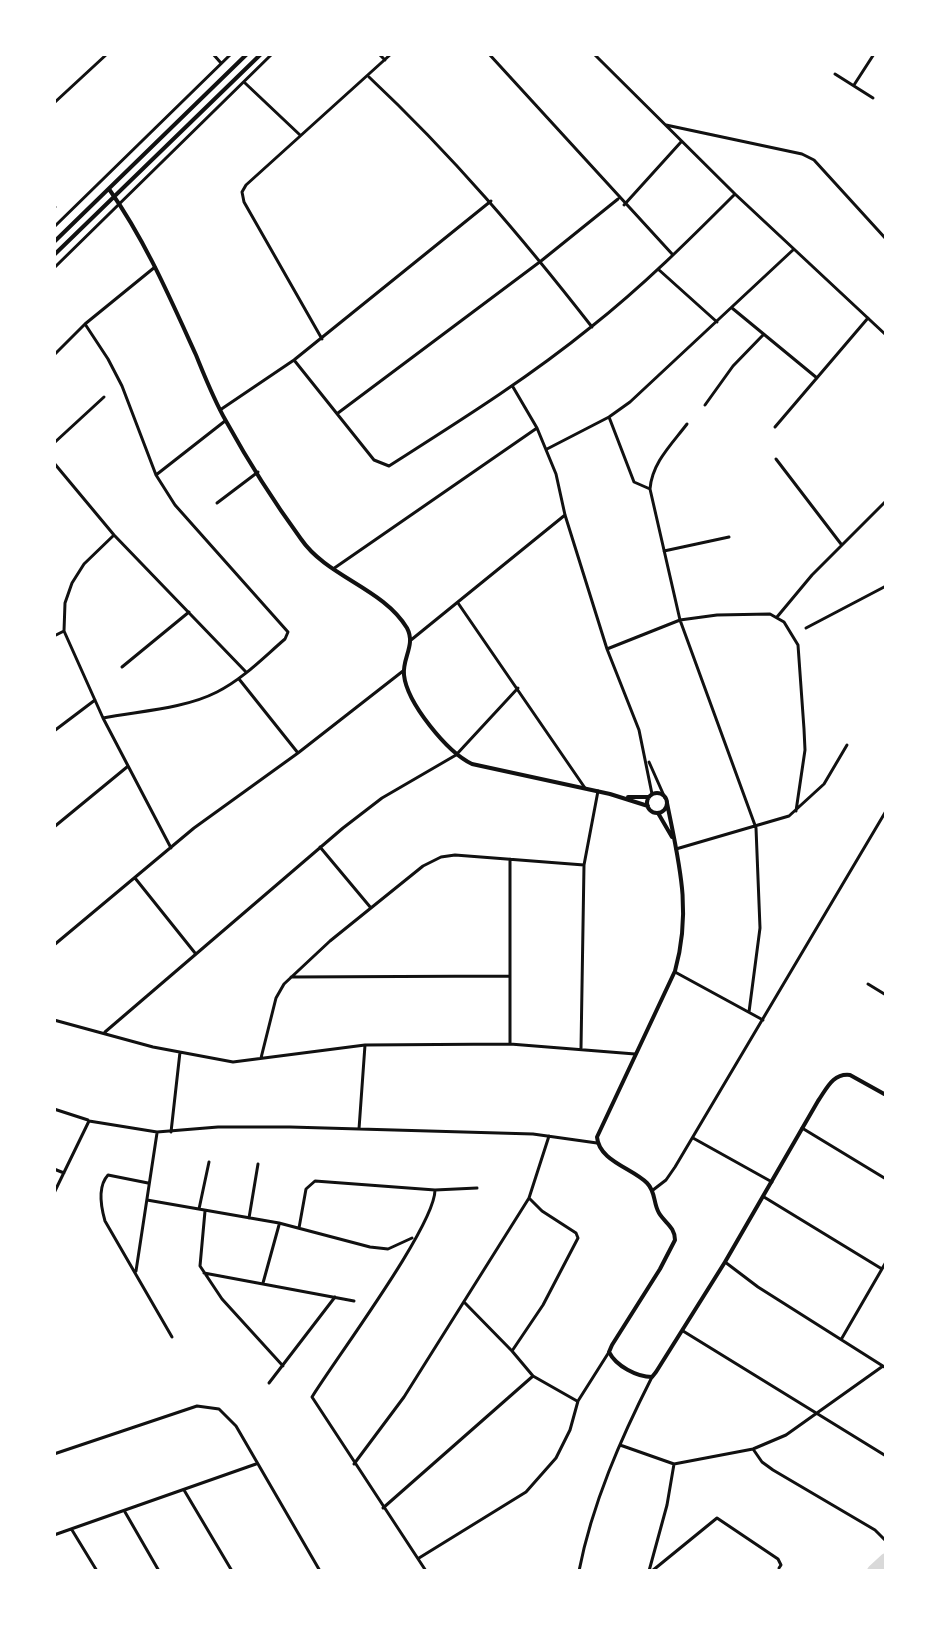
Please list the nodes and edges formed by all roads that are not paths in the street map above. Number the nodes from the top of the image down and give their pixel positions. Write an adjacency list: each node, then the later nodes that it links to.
1 (107, 54): 19 (street)
2 (213, 54): 13 (street)
3 (231, 54): 13 (street)
4 (247, 54): 23 (street)
5 (261, 54): 25 (street)
6 (272, 54): 16 (street)
7 (379, 54): 12 (street)
8 (391, 54): 12 (street)
9 (489, 54): 26 (street)
10 (594, 54): 20 (street)
11 (874, 54): 17 (street)
12 (385, 60): 15 (street)
13 (222, 63): 30 (street)
14 (835, 74): 17 (street)
15 (368, 76): 21 (street); 27 (street)
16 (244, 82): 21 (street); 28 (street)
17 (854, 85): 18 (street)
18 (873, 98)
19 (54, 103)
20 (666, 125): 22 (street); 31 (street)
21 (300, 135): 47 (street)
22 (682, 141): 24 (street); 29 (street)
23 (109, 189): 25 (street); 32 (street)
24 (735, 194): 33 (street); 35 (street)
25 (114, 197): 28 (street); 34 (street)
26 (618, 199): 29 (street); 36 (street)
27 (491, 201): 36 (street); 47 (street)
28 (119, 205): 37 (street); 38 (street)
29 (624, 205): 35 (street)
30 (54, 227)
31 (886, 239)
32 (54, 242)
33 (794, 249): 40 (street); 41 (street)
34 (54, 255)
35 (673, 255): 39 (street)
36 (541, 261): 44 (street); 55 (street)
37 (155, 267): 43 (street); 54 (street)
38 (54, 268)
39 (658, 269): 42 (street); 44 (street)
40 (732, 308): 42 (street); 45 (street)
41 (868, 318): 46 (street); 50 (street)
42 (717, 322): 56 (street)
43 (85, 324): 48 (street); 66 (street)
44 (592, 327): 51 (street)
45 (764, 334): 50 (street); 53 (street)
46 (886, 335)
47 (322, 339): 49 (street)
48 (54, 355)
49 (294, 360): 54 (street); 55 (street)
50 (817, 378): 59 (street)
51 (513, 387): 55 (street); 60 (street)
52 (104, 397): 61 (street)
53 (705, 405)
54 (220, 410): 57 (street)
55 (338, 413)
56 (609, 417): 62 (street); 67 (street)
57 (225, 421): 65 (street); 66 (street)
58 (687, 424): 67 (street)
59 (775, 427)
60 (537, 428): 62 (street); 75 (street)
61 (54, 443)
62 (546, 449): 70 (street)
63 (776, 459): 73 (street)
64 (54, 463): 71 (street)
65 (258, 472): 69 (street); 75 (street)
66 (156, 475): 88 (street)
67 (650, 489): 74 (street)
68 (886, 501): 73 (street)
69 (217, 503)
70 (565, 515): 77 (street); 85 (street)
71 (114, 535): 78 (street); 82 (street)
72 (729, 537): 74 (street)
73 (841, 544): 79 (street)
74 (664, 551): 80 (street)
75 (333, 569): 84 (street)
76 (886, 586): 81 (street)
77 (458, 603): 84 (street); 90 (street)
78 (189, 612): 86 (street); 88 (street)
79 (777, 617): 80 (street); 105 (street)
80 (680, 620): 85 (street); 109 (street)
81 (806, 628)
82 (64, 631): 83 (street); 91 (street)
83 (54, 636)
84 (411, 640): 87 (street)
85 (607, 649): 97 (street)
86 (122, 667)
87 (403, 671): 95 (street); 96 (street)
88 (246, 672): 89 (street)
89 (239, 679): 92 (street); 95 (street)
90 (518, 688): 96 (street); 99 (street)
91 (95, 700): 92 (street); 93 (street)
92 (103, 718): 98 (street)
93 (54, 731)
94 (847, 745): 105 (street)
95 (298, 753): 112 (street)
96 (456, 755): 99 (street); 111 (street)
97 (645, 755): 101 (street); 103 (street)
98 (127, 767): 108 (street); 112 (street)
99 (585, 788): 100 (street)
100 (598, 791): 102 (street); 115 (street)
101 (651, 796): 102 (street); 103 (street); 104 (street)
102 (625, 797): 104 (street)
103 (666, 800): 107 (street); 110 (street)
104 (648, 806): 107 (street)
105 (796, 811): 109 (street)
106 (886, 811): 127 (street)
107 (658, 812): 110 (street)
108 (54, 827)
109 (756, 828): 113 (street); 125 (street)
110 (675, 843): 113 (street)
111 (320, 847): 117 (street); 119 (street)
112 (171, 848): 116 (street)
113 (676, 849): 120 (street)
114 (510, 858): 115 (street); 117 (street); 121 (street)
115 (584, 865): 131 (street)
116 (135, 878): 118 (street); 119 (street)
117 (371, 908): 122 (street)
118 (54, 945)
119 (196, 954): 128 (street)
120 (675, 971): 125 (street); 133 (street)
121 (510, 976): 122 (street); 129 (street)
122 (291, 977): 134 (street)
123 (868, 984): 124 (street)
124 (886, 995)
125 (749, 1012): 127 (street)
126 (54, 1020): 128 (street)
127 (763, 1020): 143 (street)
128 (105, 1032): 132 (street)
129 (510, 1044): 130 (street); 131 (street)
130 (365, 1045): 134 (street); 139 (street)
131 (581, 1048): 133 (street)
132 (180, 1052): 134 (street); 141 (street)
133 (636, 1054): 144 (street)
134 (260, 1059)
135 (886, 1095): 138 (street)
136 (54, 1109): 137 (street)
137 (89, 1121): 140 (street); 148 (street)
138 (802, 1128): 149 (street); 150 (street)
139 (359, 1129): 141 (street); 142 (street)
140 (157, 1132): 141 (street); 151 (street)
141 (171, 1132)
142 (549, 1135): 144 (street); 157 (street)
143 (693, 1138): 150 (street); 154 (street)
144 (597, 1143): 154 (street)
145 (209, 1162): 159 (street)
146 (258, 1164): 161 (street)
147 (54, 1169): 148 (street)
148 (64, 1173): 155 (street)
149 (886, 1179)
150 (772, 1182): 156 (street)
151 (148, 1183): 158 (street); 168 (street)
152 (477, 1188): 153 (street)
153 (435, 1190): 163 (street); 164 (street)
154 (653, 1190): 178 (street)
155 (54, 1193)
156 (764, 1197): 165 (street); 167 (street)
157 (529, 1198): 173 (street); 177 (street)
158 (147, 1200): 159 (street); 168 (street)
159 (199, 1209): 160 (street)
160 (205, 1211): 161 (street); 169 (street)
161 (249, 1218): 162 (street)
162 (279, 1223): 163 (street); 170 (street)
163 (299, 1228): 164 (street)
164 (416, 1237): 191 (street)
165 (725, 1262): 174 (street); 176 (street)
166 (886, 1262): 167 (street)
167 (882, 1269): 176 (street)
168 (136, 1271): 175 (street)
169 (204, 1273): 170 (street); 179 (street)
170 (263, 1283): 171 (street)
171 (336, 1296): 172 (street); 179 (street)
172 (354, 1301)
173 (464, 1302): 177 (street); 191 (street)
174 (683, 1331): 182 (street); 185 (street)
175 (172, 1337)
176 (841, 1339): 180 (street)
177 (512, 1351): 181 (street)
178 (609, 1352): 182 (street); 184 (street)
179 (283, 1366): 183 (street)
180 (884, 1367): 185 (street)
181 (533, 1376): 184 (street); 194 (street)
182 (652, 1377): 186 (street)
183 (269, 1383)
184 (578, 1401): 199 (street)
185 (817, 1415): 187 (street); 189 (street)
186 (620, 1445): 192 (street); 206 (street)
187 (753, 1449): 192 (street); 198 (street)
188 (54, 1454): 190 (street)
189 (886, 1456)
190 (256, 1464): 193 (street); 204 (street)
191 (354, 1464): 194 (street)
192 (674, 1464): 207 (street)
193 (184, 1490): 195 (street); 203 (street)
194 (383, 1508): 199 (street)
195 (125, 1511): 196 (street); 202 (street)
196 (72, 1530): 197 (street); 201 (street)
197 (54, 1535)
198 (886, 1541)
199 (419, 1558): 205 (street)
200 (779, 1568): 207 (street)
201 (97, 1571)
202 (159, 1571)
203 (232, 1571)
204 (320, 1571)
205 (426, 1571)
206 (579, 1571)
207 (651, 1571)

